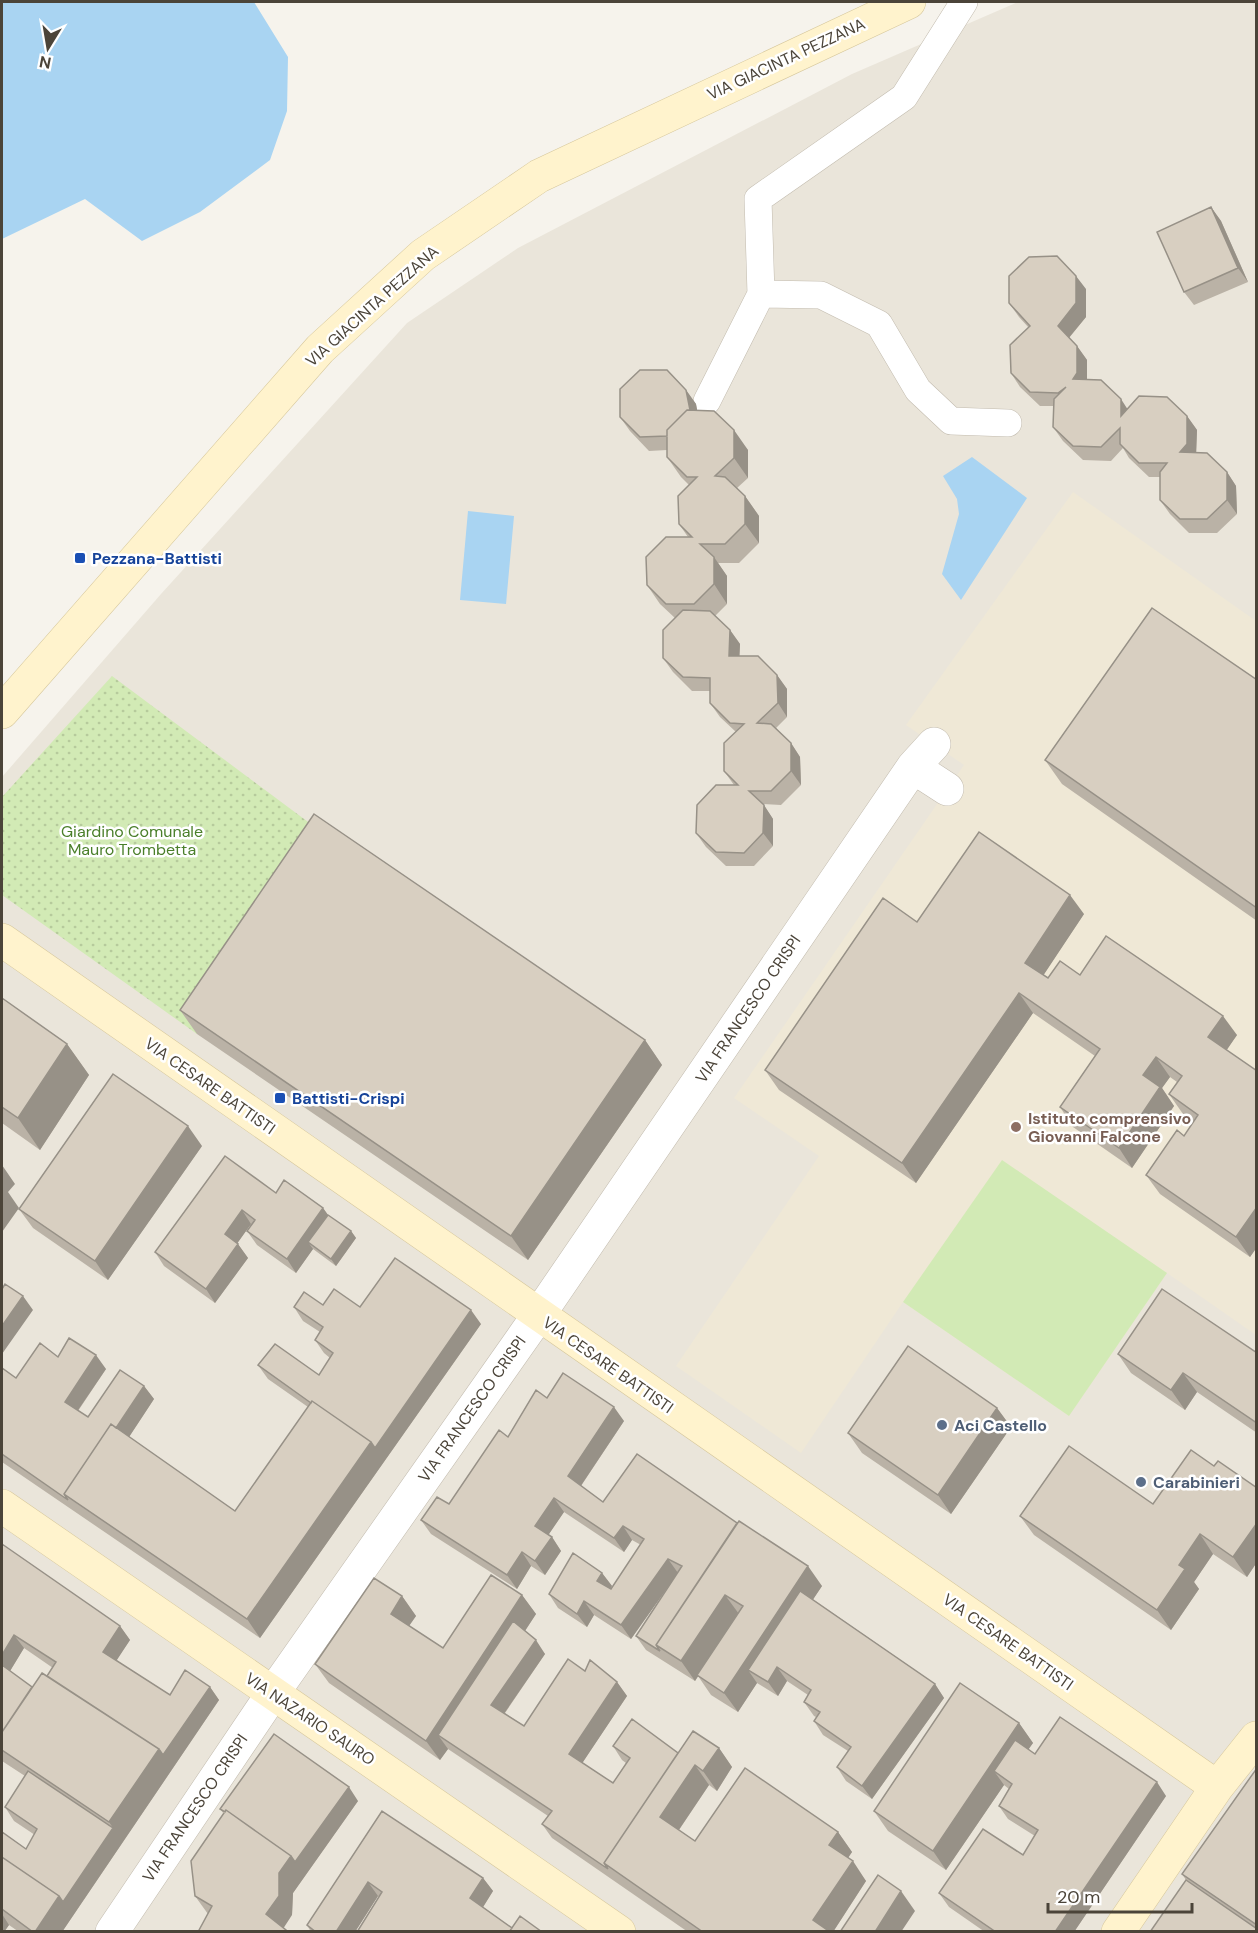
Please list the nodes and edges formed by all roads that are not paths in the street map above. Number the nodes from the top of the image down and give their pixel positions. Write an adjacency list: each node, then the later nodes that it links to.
1 (909, 2): 6 (main road, VIA GIACINTA PEZZANA)
2 (964, 2): 3 (lane)
3 (761, 294): 4 (lane); 5 (lane)
4 (707, 401)
5 (1008, 423)
6 (2, 712)
7 (947, 789): 9 (street, VIA FRANCESCO CRISPI)
8 (2, 940): 9 (main road, VIA CESARE BATTISTI)
9 (538, 1316): 11 (street, VIA FRANCESCO CRISPI); 13 (main road, VIA CESARE BATTISTI)
10 (2, 1506): 11 (main road, VIA NAZARIO SAURO)
11 (273, 1693): 14 (street, VIA FRANCESCO CRISPI); 15 (main road, VIA NAZARIO SAURO)
12 (1257, 1738): 13 (main road)
13 (1217, 1787): 16 (main road)
14 (112, 1932)
15 (619, 1932)
16 (1118, 1932)

